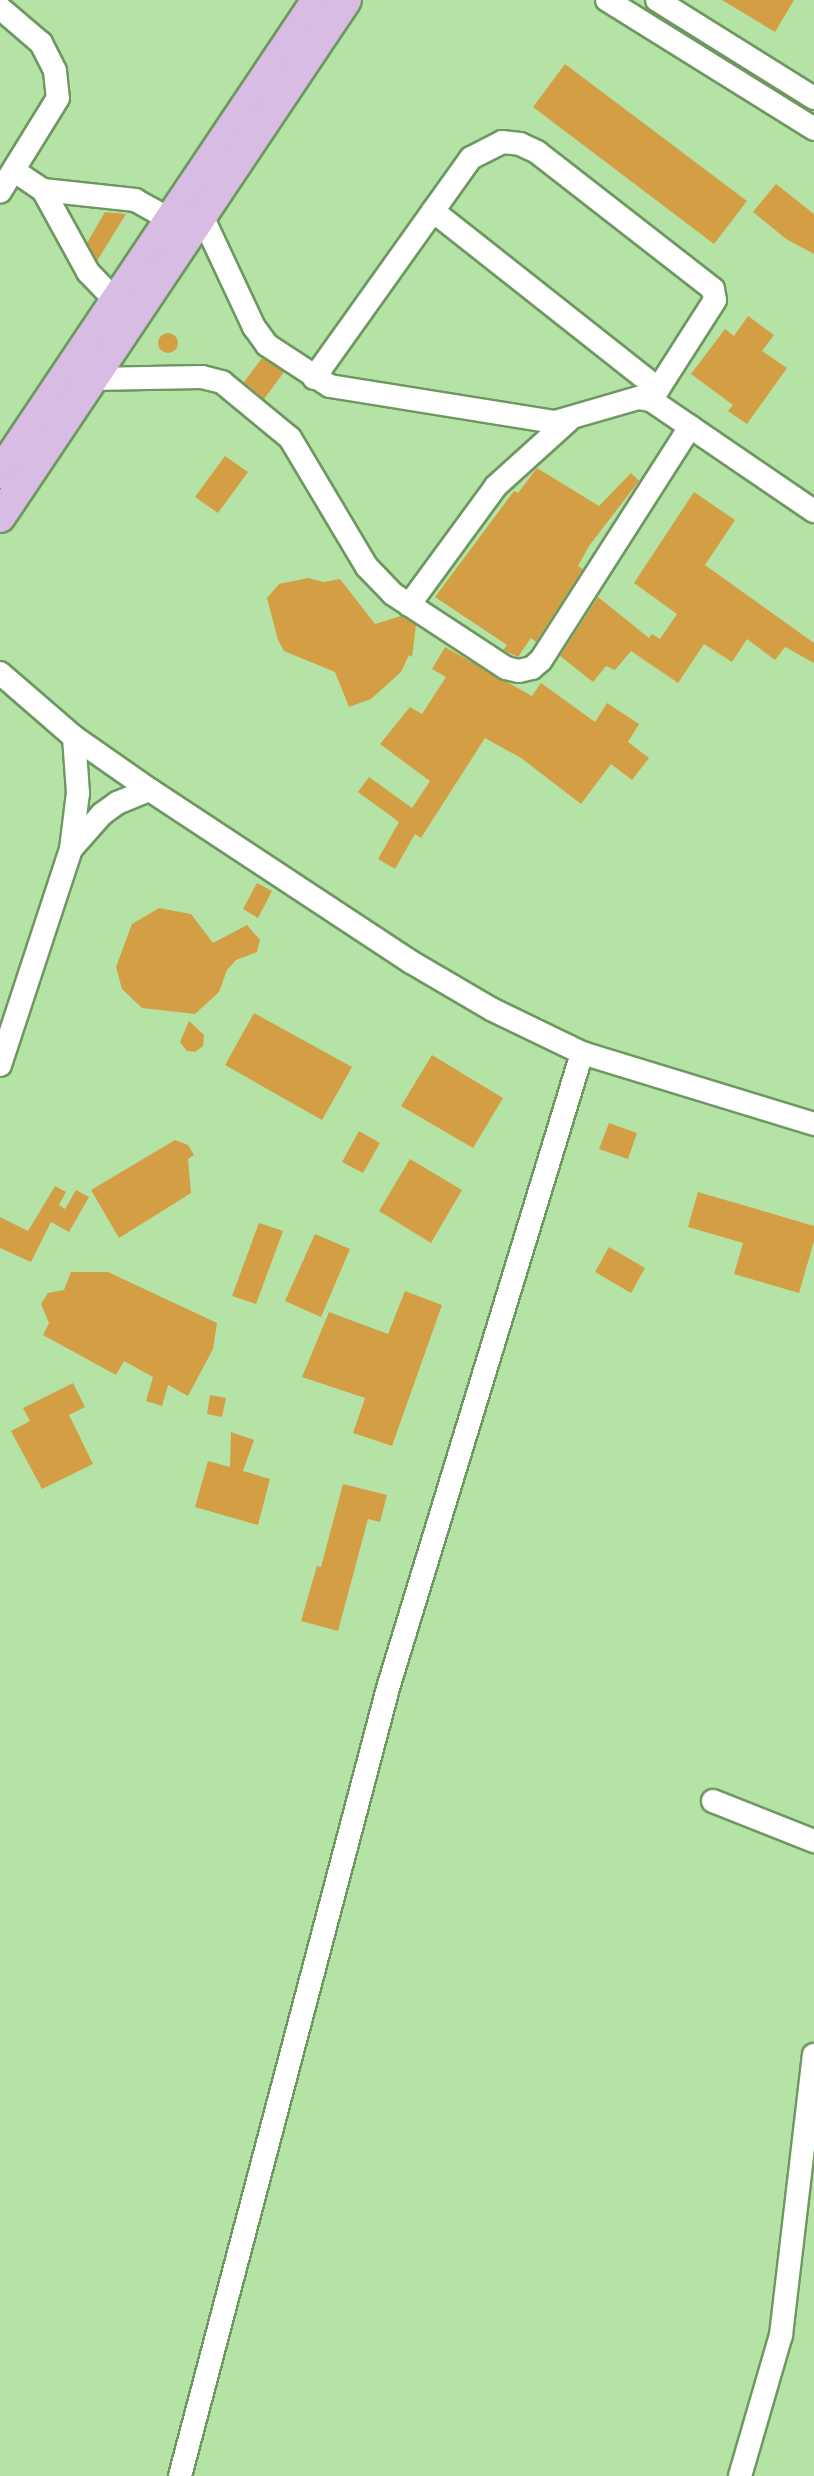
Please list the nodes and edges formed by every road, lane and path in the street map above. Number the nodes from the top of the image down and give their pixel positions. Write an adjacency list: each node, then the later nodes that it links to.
1 (316, 0): 13 (main road)
2 (346, 0): 12 (main road)
3 (607, 0): 7 (street)
4 (657, 0): 6 (street)
5 (0, 8): 8 (street)
6 (814, 98)
7 (814, 129)
8 (16, 172): 9 (street); 10 (street)
9 (43, 189): 13 (street); 14 (street)
10 (0, 192)
11 (433, 211): 16 (street); 17 (street); 17 (street)
12 (201, 214): 15 (main road); 16 (street)
13 (168, 218): 14 (main road)
14 (115, 300): 15 (main road)
15 (82, 372): 20 (main road); 22 (main road); 23 (street)
16 (314, 378): 18 (street)
17 (654, 394): 18 (street); 19 (street)
18 (568, 421): 23 (street)
19 (690, 427): 21 (street); 23 (street)
20 (0, 473)
21 (814, 511)
22 (0, 516)
23 (409, 605)
24 (0, 673): 25 (street)
25 (74, 737): 26 (street); 27 (street)
26 (150, 790): 27 (street); 28 (street)
27 (71, 849): 29 (street)
28 (582, 1053): 30 (street); 34 (street)
29 (0, 1065)
30 (814, 1124)
31 (713, 1801): 32 (street)
32 (814, 1841)
33 (814, 2055): 35 (street)
34 (180, 2476)
35 (740, 2476)

